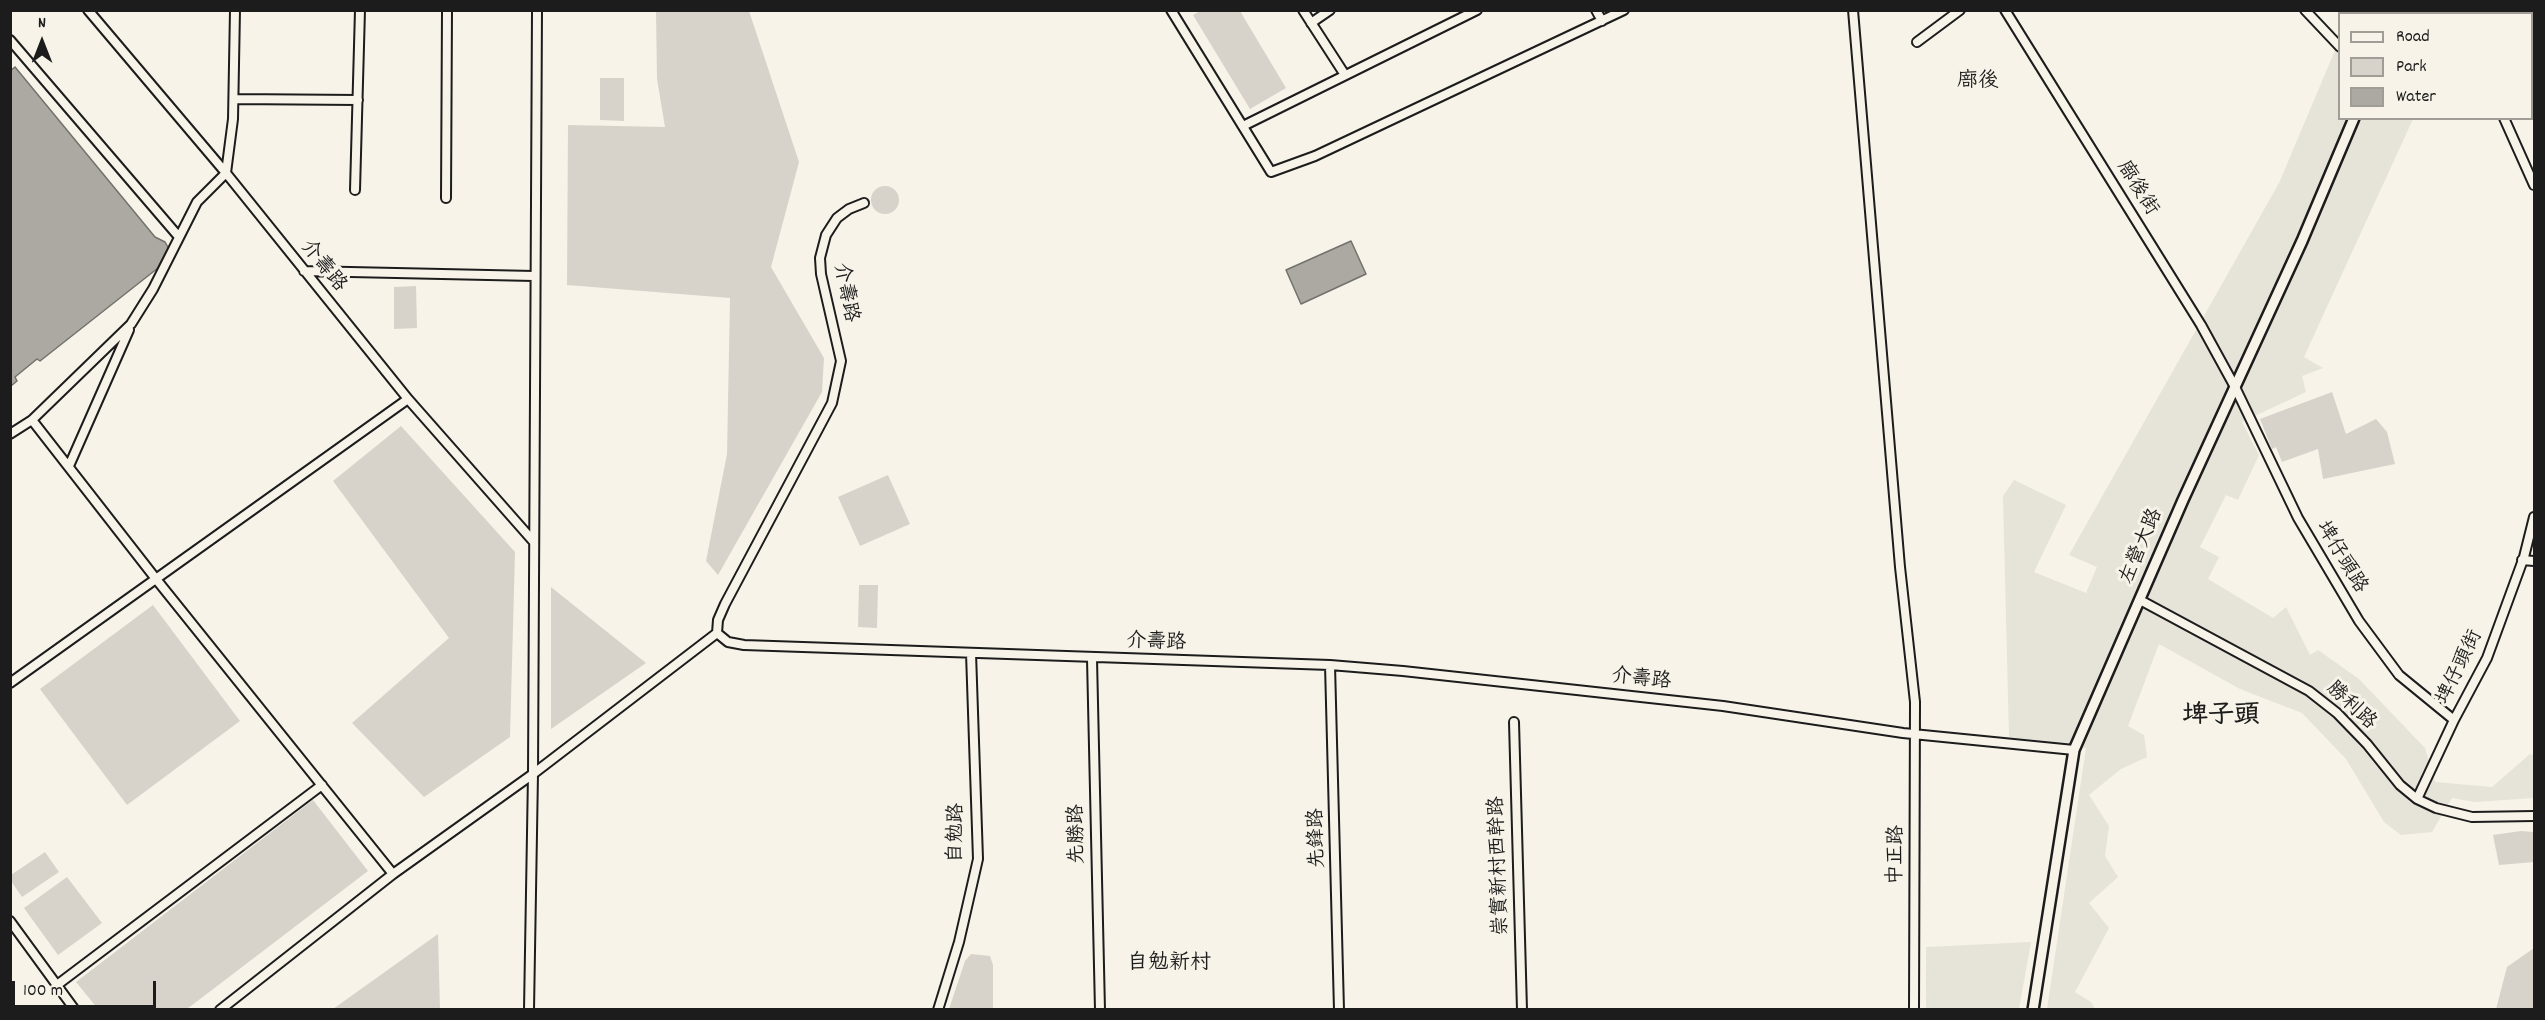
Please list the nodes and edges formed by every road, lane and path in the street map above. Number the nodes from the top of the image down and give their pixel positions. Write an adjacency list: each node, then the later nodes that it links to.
1 (88, 10): 27 (street, 介壽路)
2 (235, 10): 22 (street)
3 (360, 10): 23 (street)
4 (447, 10): 30 (street)
5 (537, 10): 34 (street)
6 (1171, 10): 26 (street)
7 (1303, 10): 17 (street)
8 (1330, 10): 17 (street)
9 (1477, 10): 21 (street)
10 (1596, 10): 16 (street)
11 (1624, 10): 16 (street)
12 (1853, 10): 54 (street, 中正路)
13 (1960, 10): 19 (street)
14 (2005, 10): 36 (street, 廍後街)
15 (2305, 10): 20 (street)
16 (1602, 21): 26 (street)
17 (1311, 23): 21 (street)
18 (10, 40): 32 (street)
19 (1917, 42)
20 (2338, 45)
21 (1346, 75): 26 (street)
22 (234, 99): 23 (street); 27 (street)
23 (358, 100): 29 (street)
24 (2353, 120): 36 (street, 左營大路)
25 (2505, 120): 28 (street)
26 (1243, 126)
27 (226, 173): 32 (street); 33 (street, 介壽路)
28 (2535, 185)
29 (356, 190)
30 (446, 198)
31 (864, 203): 47 (street, 介壽路)
32 (179, 237): 35 (street)
33 (304, 271): 34 (street); 37 (street, 介壽路)
34 (534, 276): 42 (street)
35 (131, 324): 38 (street); 40 (street)
36 (2235, 387): 46 (street, 左營大路); 52 (street, 埤仔頭路)
37 (408, 399): 42 (street, 介壽路); 45 (street)
38 (32, 420): 39 (street); 40 (street)
39 (10, 434)
40 (69, 466): 45 (street)
41 (2535, 517): 43 (street, 埤仔頭街)
42 (534, 542): 56 (street)
43 (2522, 560): 44 (street); 52 (street, 埤仔頭街)
44 (2535, 561)
45 (156, 579): 51 (street); 57 (street)
46 (2140, 600): 55 (street, 左營大路); 58 (street, 勝利路)
47 (717, 633): 48 (street, 介壽路); 56 (street)
48 (971, 653): 49 (street, 介壽路); 66 (street, 自勉路)
49 (1092, 659): 50 (street, 介壽路); 67 (street, 先勝路)
50 (1330, 665): 54 (street, 介壽路); 68 (street, 先鋒路)
51 (10, 683)
52 (2454, 720): 58 (street, 埤仔頭街)
53 (1514, 722): 69 (street, 崇實新村西幹路)
54 (1916, 734): 55 (street, 介壽路); 70 (street, 中正路)
55 (2074, 750): 71 (street, 左營大路)
56 (532, 774): 60 (street); 65 (street)
57 (322, 785): 60 (street); 62 (street)
58 (2417, 799): 59 (street, 勝利路)
59 (2535, 816)
60 (393, 874): 64 (street)
61 (10, 921): 62 (street)
62 (57, 985): 63 (street)
63 (75, 1010)
64 (220, 1010)
65 (529, 1010)
66 (939, 1010)
67 (1100, 1010)
68 (1339, 1010)
69 (1522, 1010)
70 (1914, 1010)
71 (2033, 1010)

